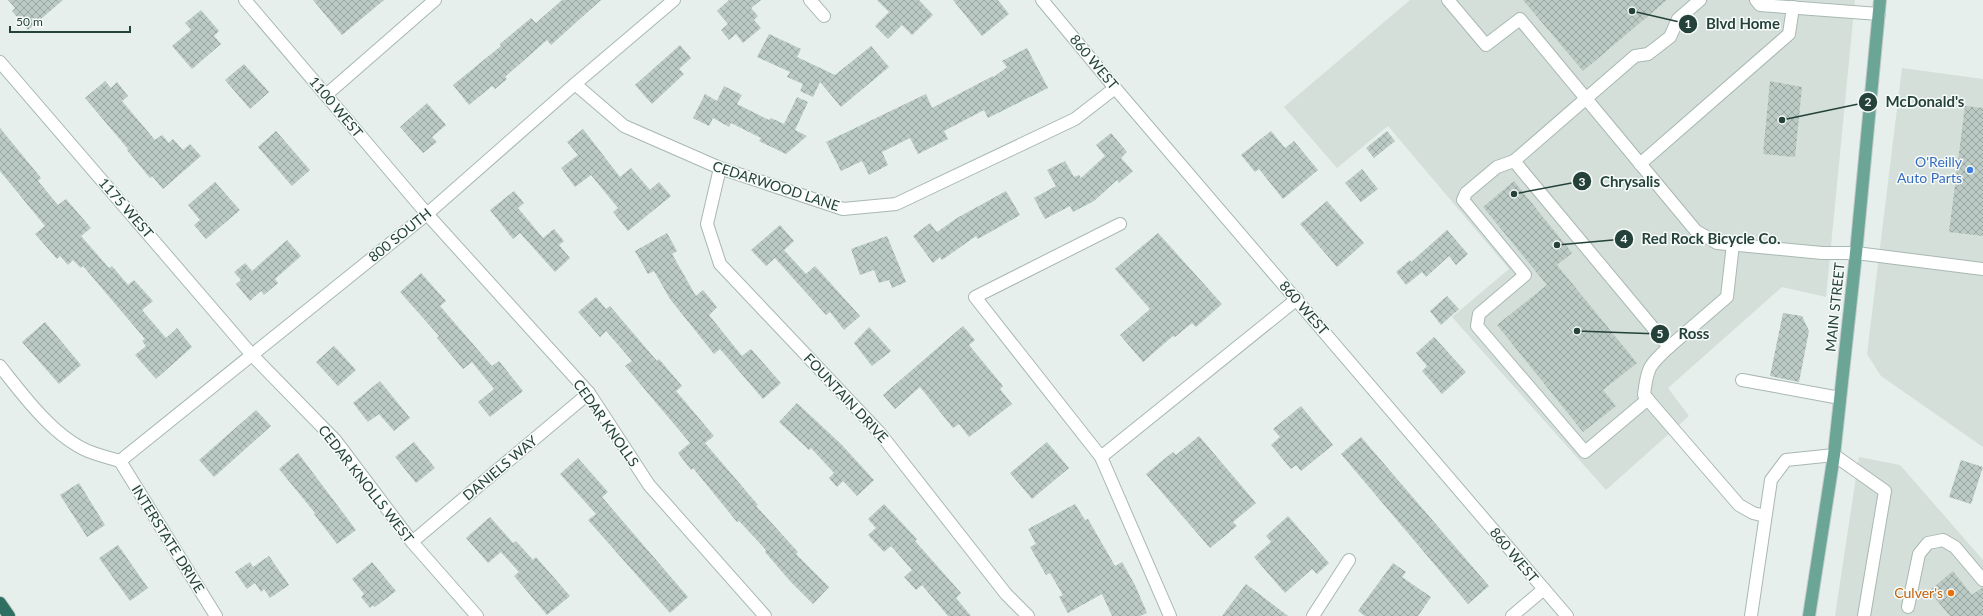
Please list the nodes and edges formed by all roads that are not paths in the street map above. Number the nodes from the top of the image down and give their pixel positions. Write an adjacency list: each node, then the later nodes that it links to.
1 (245, 0): 16 (street, 1100 WEST)
2 (435, 0): 16 (street)
3 (674, 0): 14 (street, 800 SOUTH)
4 (810, 0): 12 (street)
5 (1042, 0): 15 (street, 860 WEST)
6 (1448, 0): 17 (street)
7 (1700, 0): 17 (street)
8 (1756, 0): 10 (street)
9 (1880, 0): 11 (main road, MAIN STREET)
10 (1793, 7): 11 (street); 19 (street)
11 (1879, 14): 24 (main road, MAIN STREET)
12 (824, 16)
13 (0, 62): 28 (street, 1175 WEST)
14 (575, 84): 20 (street, CEDARWOOD LANE); 21 (street, 800 SOUTH)
15 (1115, 88): 20 (street, CEDARWOOD LANE); 26 (street, 860 WEST)
16 (326, 95): 21 (street, 1100 WEST)
17 (1586, 99): 18 (street); 19 (street)
18 (1514, 161): 27 (street); 33 (street)
19 (1640, 164): 23 (street)
20 (720, 168): 48 (street, FOUNTAIN DRIVE)
21 (427, 214): 28 (street, 800 SOUTH); 31 (street, CEDAR KNOLLS)
22 (1120, 224): 35 (street)
23 (1734, 244): 24 (street); 27 (street)
24 (1856, 253): 25 (street); 32 (main road, MAIN STREET)
25 (1983, 269)
26 (1297, 299): 35 (street); 41 (street, 860 WEST)
27 (1669, 347): 33 (street)
28 (252, 355): 36 (street, 800 SOUTH); 38 (street, CEDAR KNOLLS WEST)
29 (0, 366): 36 (street)
30 (1742, 380): 32 (street)
31 (589, 393): 38 (street, DANIELS WAY); 47 (street, CEDAR KNOLLS)
32 (1840, 398): 34 (main road, MAIN STREET)
33 (1648, 399): 37 (street)
34 (1834, 455): 37 (street); 54 (main road, MAIN STREET); 55 (street)
35 (1101, 457): 49 (street)
36 (120, 462): 45 (street, INTERSTATE DRIVE)
37 (1765, 516): 53 (street)
38 (412, 542): 46 (street, CEDAR KNOLLS WEST)
39 (1349, 560): 50 (street)
40 (1983, 580): 43 (street)
41 (1544, 589): 51 (street); 52 (street, 860 WEST)
42 (0, 603): 44 (highway)
43 (1908, 607)
44 (9, 616)
45 (216, 616)
46 (477, 616)
47 (765, 616)
48 (1028, 616)
49 (1170, 616)
50 (1313, 616)
51 (1512, 616)
52 (1567, 616)
53 (1751, 616)
54 (1808, 616)
55 (1864, 616)

